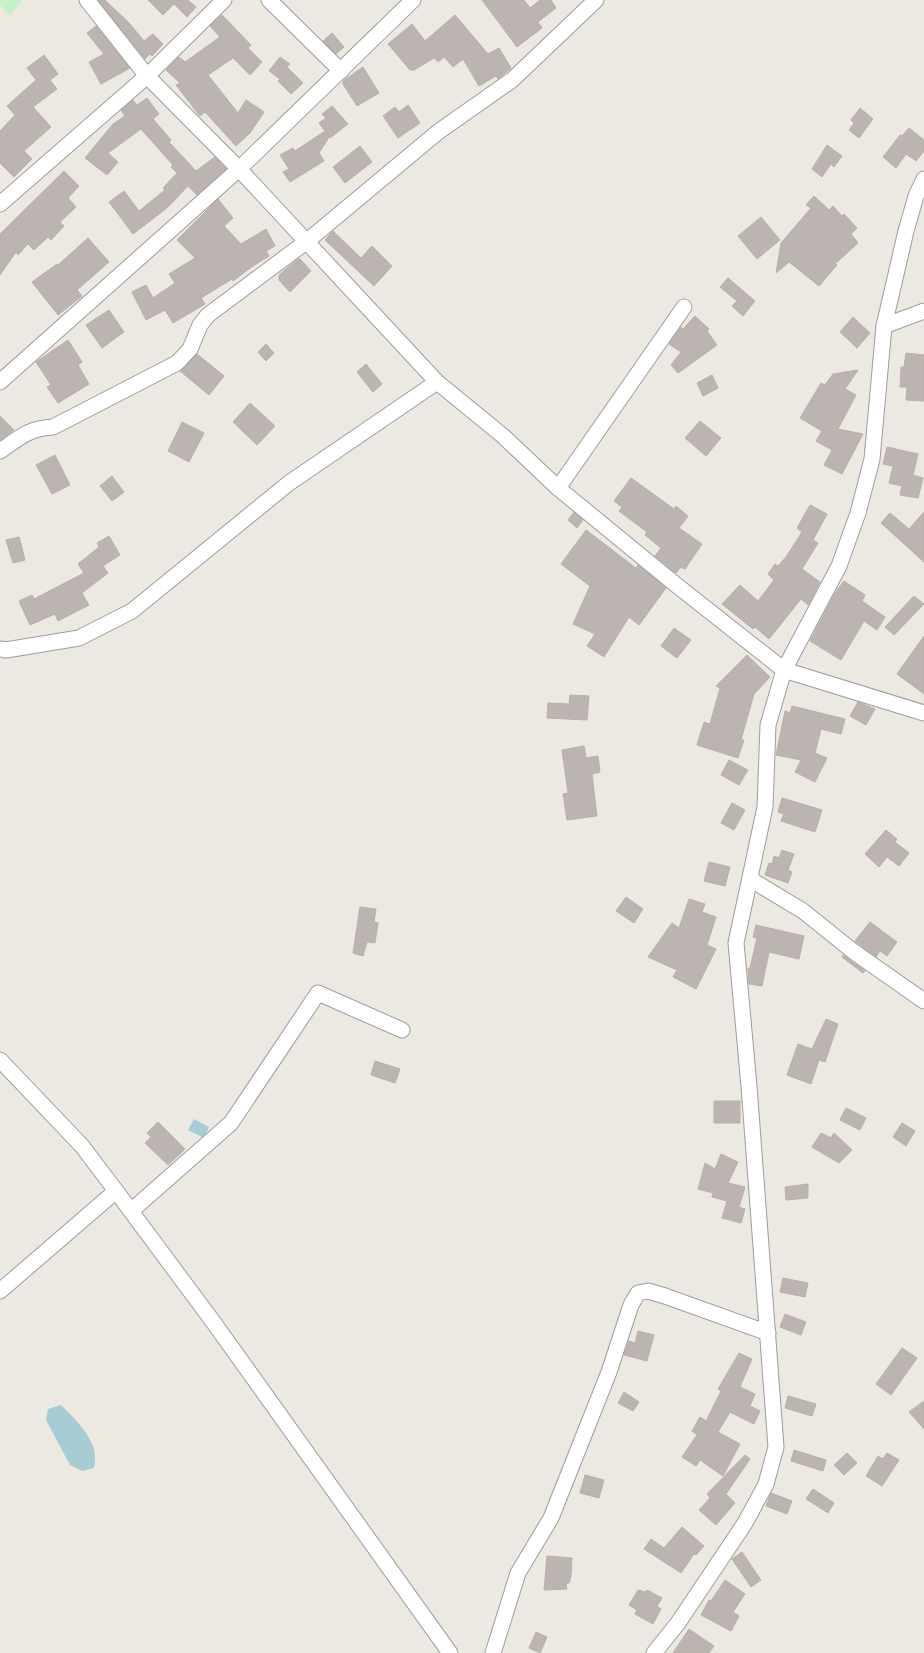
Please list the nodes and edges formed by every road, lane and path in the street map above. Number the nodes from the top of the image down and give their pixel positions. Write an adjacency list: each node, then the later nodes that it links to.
1 (87, 0): 7 (street)
2 (224, 0): 7 (street)
3 (270, 0): 6 (street)
4 (414, 0): 6 (street)
5 (596, 0): 11 (street)
6 (341, 72): 8 (street)
7 (147, 76): 8 (street); 10 (street)
8 (239, 169): 11 (street); 15 (street)
9 (924, 180): 14 (street)
10 (0, 204)
11 (306, 242): 16 (street); 17 (street)
12 (684, 307): 18 (street)
13 (924, 311): 14 (street)
14 (884, 326): 20 (street)
15 (0, 382)
16 (436, 382): 18 (street); 19 (street)
17 (0, 451)
18 (558, 488): 20 (street)
19 (0, 649)
20 (784, 670): 21 (street); 22 (street)
21 (924, 714)
22 (750, 879): 23 (street); 29 (street)
23 (924, 1001)
24 (402, 1030): 27 (street)
25 (0, 1060): 26 (street)
26 (116, 1191): 27 (street); 28 (street)
27 (131, 1211): 30 (street)
28 (3, 1284)
29 (768, 1332): 31 (street); 32 (street)
30 (450, 1653)
31 (493, 1653)
32 (654, 1653)

